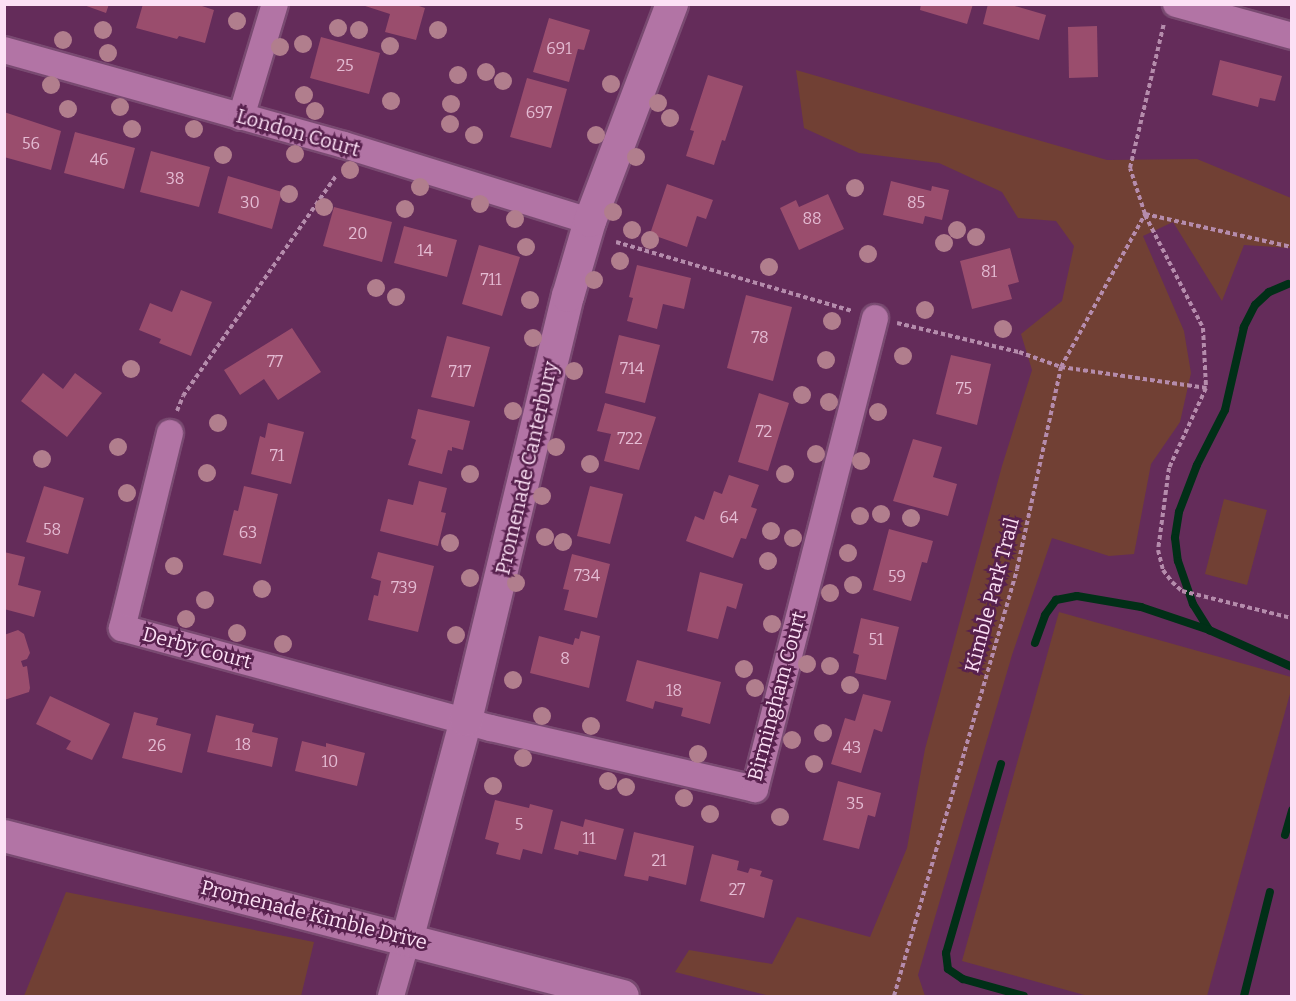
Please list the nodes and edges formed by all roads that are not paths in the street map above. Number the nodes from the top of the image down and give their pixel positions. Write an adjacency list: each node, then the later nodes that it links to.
1 (275, 4): 6 (street)
2 (672, 4): 7 (street, Promenade Canterbury)
3 (1171, 9): 4 (street)
4 (1292, 36)
5 (4, 50): 6 (street, London Court)
6 (241, 117): 7 (street, London Court)
7 (590, 221): 10 (street, Promenade Canterbury)
8 (875, 318): 10 (street, Birmingham Court)
9 (170, 433): 10 (street, Derby Court)
10 (466, 720): 12 (street, Promenade Canterbury)
11 (4, 836): 12 (street, Promenade Kimble Drive)
12 (407, 940): 13 (street); 14 (street, Promenade Kimble Drive)
13 (391, 996)
14 (623, 996)

